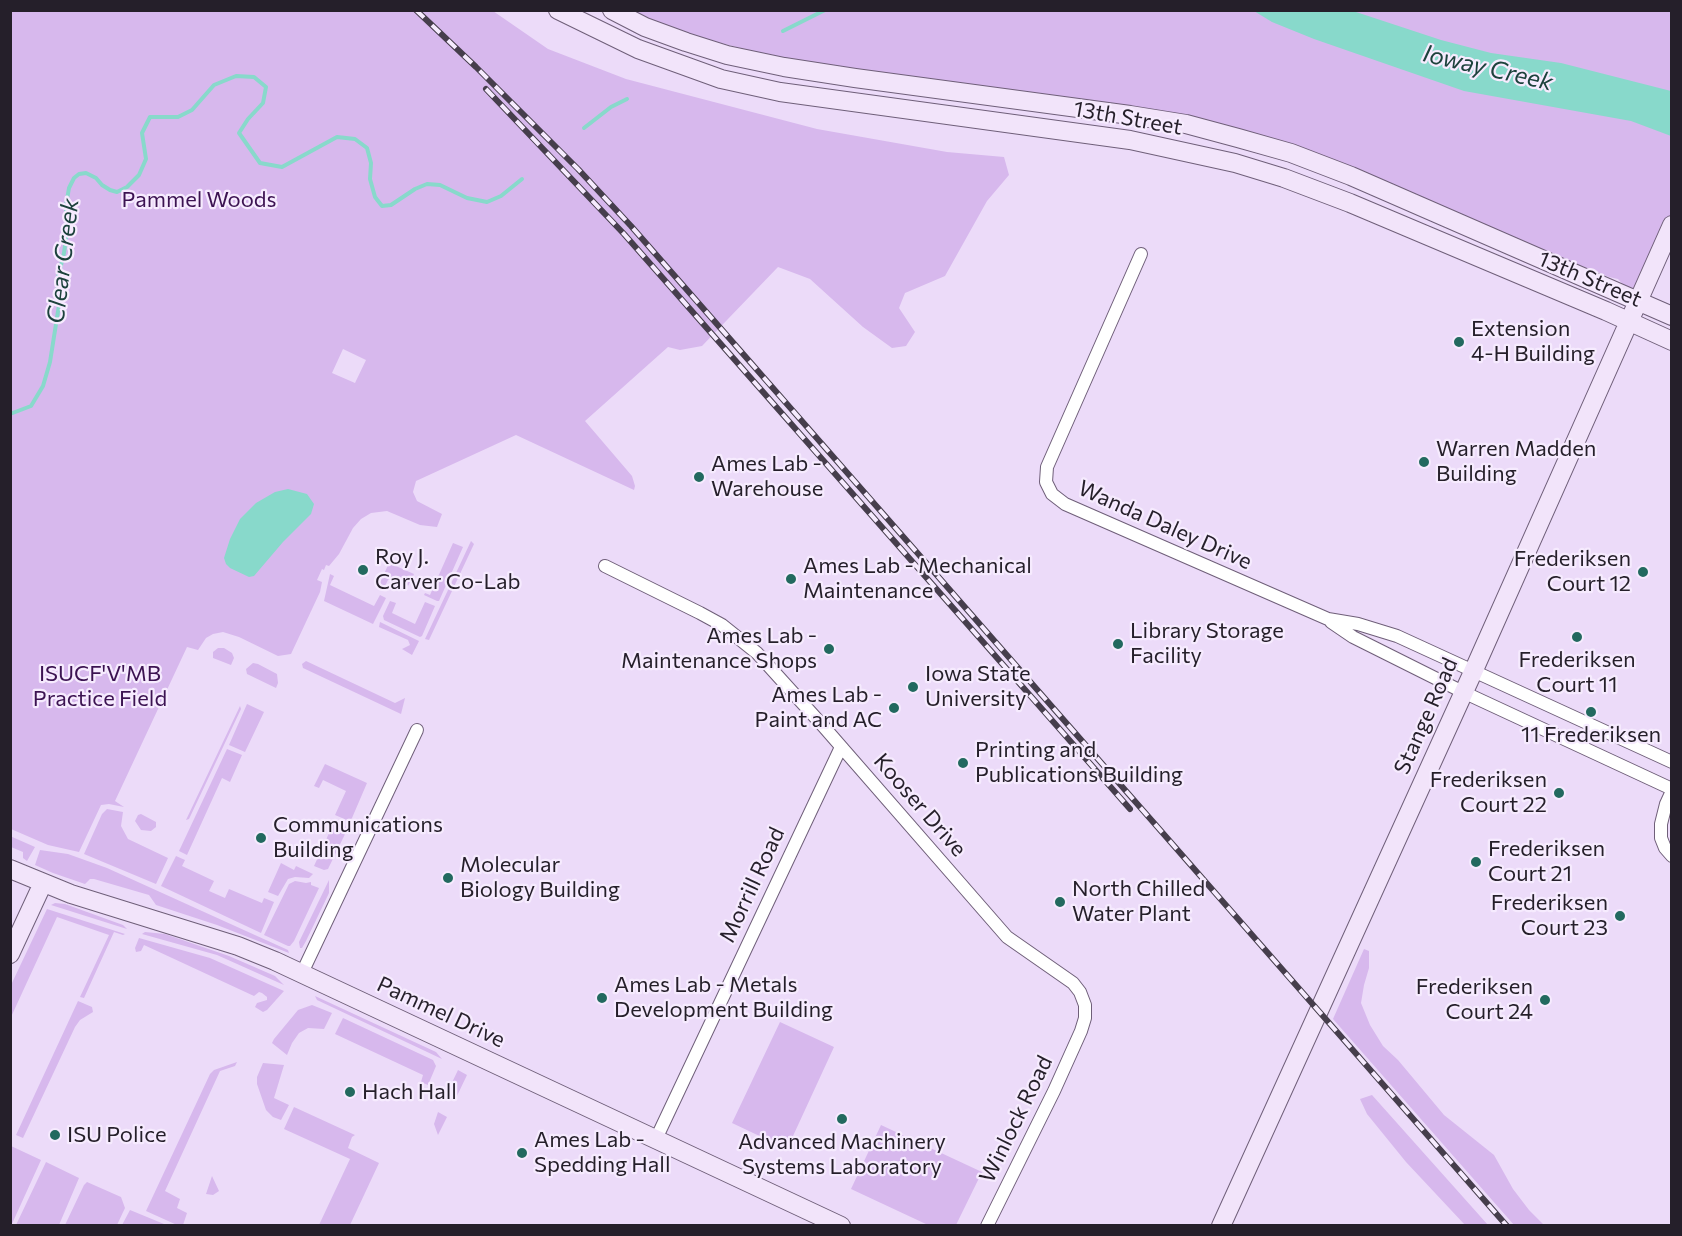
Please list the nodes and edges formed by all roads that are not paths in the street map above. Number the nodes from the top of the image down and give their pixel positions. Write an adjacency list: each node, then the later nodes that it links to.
1 (558, 10): 7 (main road, 13th Street)
2 (612, 10): 5 (main road, 13th Street)
3 (1671, 225): 5 (main road, Stange Road)
4 (1141, 254): 10 (street, Wanda Daley Drive)
5 (1637, 300): 6 (main road, 13th Street); 7 (main road, Stange Road)
6 (1671, 316)
7 (1628, 321): 8 (main road, 13th Street); 11 (main road, Stange Road)
8 (1671, 341)
9 (605, 566): 14 (street, Kooser Drive)
10 (1328, 619): 11 (street, Wanda Daley Drive); 12 (street)
11 (1473, 672): 12 (main road, Stange Road); 15 (street, Wanda Daley Drive)
12 (1463, 692): 16 (street); 26 (main road, Stange Road)
13 (417, 730): 21 (street)
14 (841, 747): 22 (street, Kooser Drive); 23 (street, Morrill Road)
15 (1671, 762)
16 (1671, 790): 17 (street)
17 (1671, 856)
18 (10, 869): 19 (main road, Pammel Drive)
19 (43, 883): 20 (main road); 21 (main road, Pammel Drive)
20 (10, 954)
21 (302, 974): 23 (main road, Pammel Drive)
22 (1081, 1031): 25 (street, Winlock Road)
23 (656, 1139): 24 (main road, Pammel Drive)
24 (841, 1226)
25 (987, 1226)
26 (1221, 1226)

